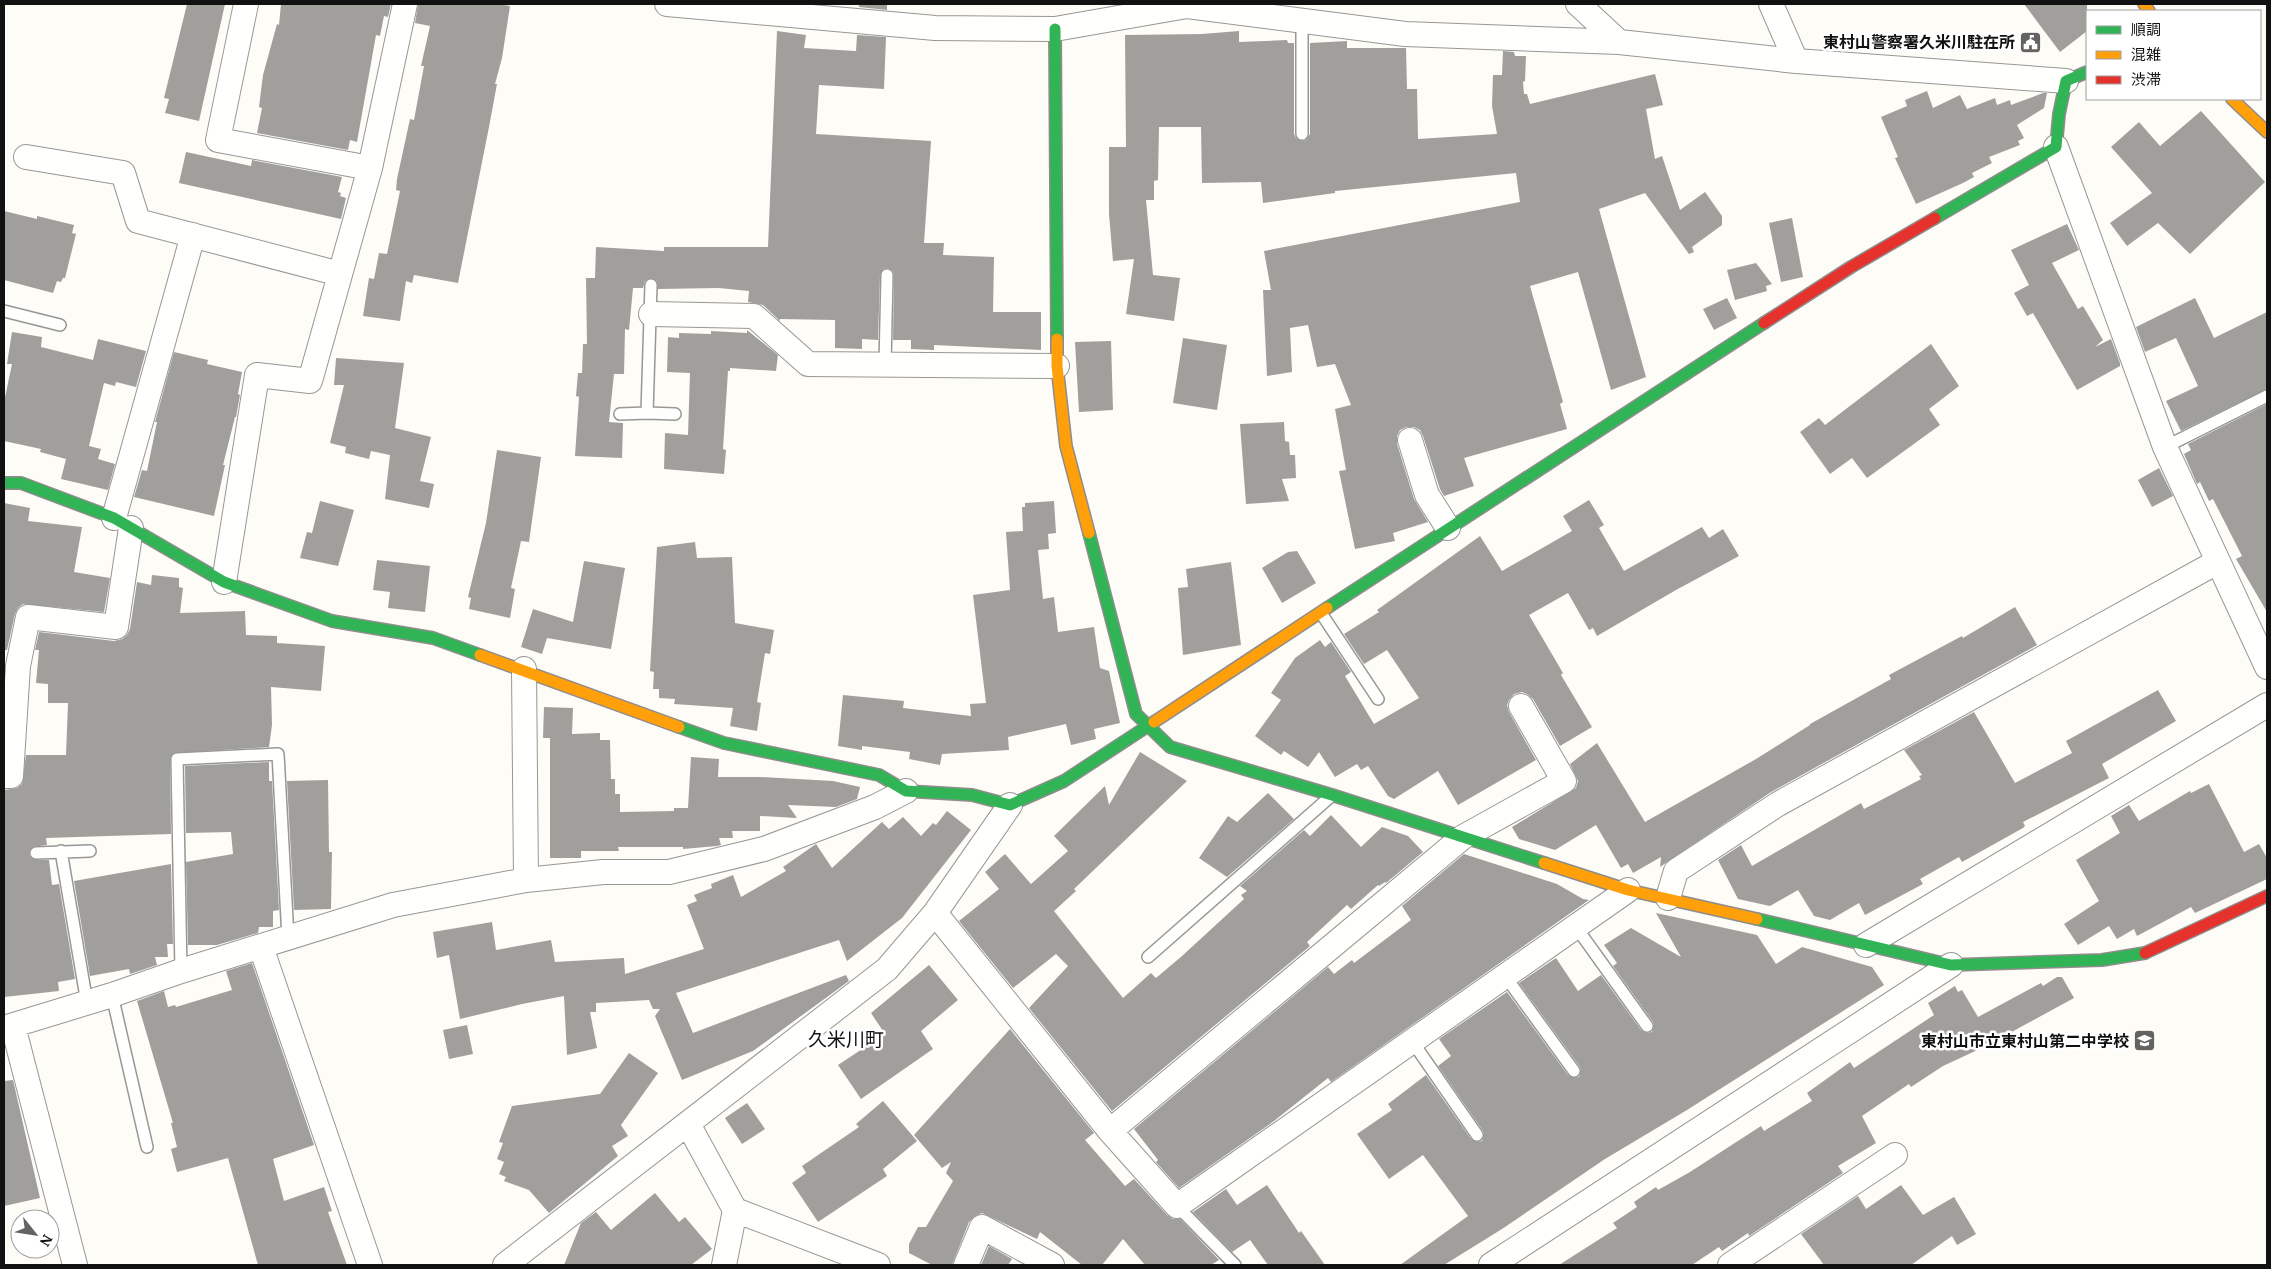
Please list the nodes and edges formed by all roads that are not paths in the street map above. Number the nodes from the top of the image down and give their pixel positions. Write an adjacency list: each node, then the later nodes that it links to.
1 (246, 4): 18 (street)
2 (405, 4): 18 (street)
3 (667, 4): 6 (street)
4 (1578, 4): 9 (street)
5 (1771, 4): 10 (street)
6 (831, 11): 8 (street)
7 (1289, 14): 8 (street); 9 (street); 15 (lane)
8 (1055, 29): 27 (street)
9 (1619, 42): 10 (street)
10 (1796, 61): 12 (street)
11 (2086, 72): 12 (street)
12 (2066, 81): 16 (street)
13 (2233, 100): 14 (street)
14 (2267, 132)
15 (1302, 134)
16 (2056, 147): 33 (street); 36 (street)
17 (26, 157): 19 (street)
18 (370, 168): 20 (street)
19 (193, 235): 20 (street); 35 (street)
20 (340, 274): 38 (street)
21 (886, 275): 26 (lane)
22 (651, 285): 24 (lane)
23 (4, 311): 25 (lane)
24 (652, 314): 26 (street); 29 (lane)
25 (60, 325)
26 (885, 365): 27 (street)
27 (1057, 366): 46 (street)
28 (2267, 396): 33 (lane)
29 (647, 413): 30 (lane); 31 (lane)
30 (620, 414)
31 (675, 414)
32 (1410, 440): 36 (street)
33 (2164, 448): 37 (street)
34 (10, 480): 35 (street)
35 (122, 523): 38 (street); 40 (street)
36 (1448, 528): 39 (street)
37 (2217, 562): 41 (street); 58 (street)
38 (224, 582): 42 (street)
39 (1321, 613): 43 (lane); 46 (street)
40 (11, 665): 47 (street)
41 (2267, 667)
42 (524, 669): 48 (street); 55 (street)
43 (1378, 699)
44 (2267, 705): 62 (street)
45 (1521, 706): 51 (street)
46 (1148, 727): 49 (street); 50 (street)
47 (4, 776)
48 (906, 791): 50 (street); 55 (street)
49 (1332, 795): 51 (street); 64 (lane)
50 (1010, 805): 59 (street)
51 (1463, 837): 56 (street); 75 (street)
52 (61, 851): 53 (lane); 54 (lane); 69 (lane)
53 (90, 851)
54 (36, 853)
55 (526, 880): 61 (street)
56 (1628, 890): 58 (street); 60 (street)
57 (2267, 896): 65 (street)
58 (1668, 898): 62 (street)
59 (934, 913): 74 (street); 75 (street)
60 (1576, 926): 67 (street); 70 (lane)
61 (288, 938): 63 (street); 66 (lane)
62 (1866, 945): 65 (street)
63 (260, 947): 66 (street); 82 (street)
64 (1148, 957)
65 (1951, 965): 89 (street)
66 (181, 971): 68 (street)
67 (1504, 976): 72 (street); 73 (lane)
68 (112, 995): 69 (street); 77 (lane)
69 (87, 1003): 71 (street)
70 (1647, 1026)
71 (9, 1027): 81 (street)
72 (1412, 1041): 76 (lane); 79 (street)
73 (1574, 1071)
74 (688, 1124): 80 (street); 83 (street)
75 (1110, 1131): 79 (street)
76 (1477, 1135)
77 (147, 1147)
78 (1895, 1155): 90 (street)
79 (1177, 1206): 88 (lane)
80 (735, 1210): 84 (street); 85 (street)
81 (75, 1265)
82 (370, 1265)
83 (506, 1265)
84 (724, 1265)
85 (878, 1265)
86 (966, 1265): 87 (street)
87 (1052, 1265)
88 (1235, 1265)
89 (1491, 1265)
90 (1730, 1265)

